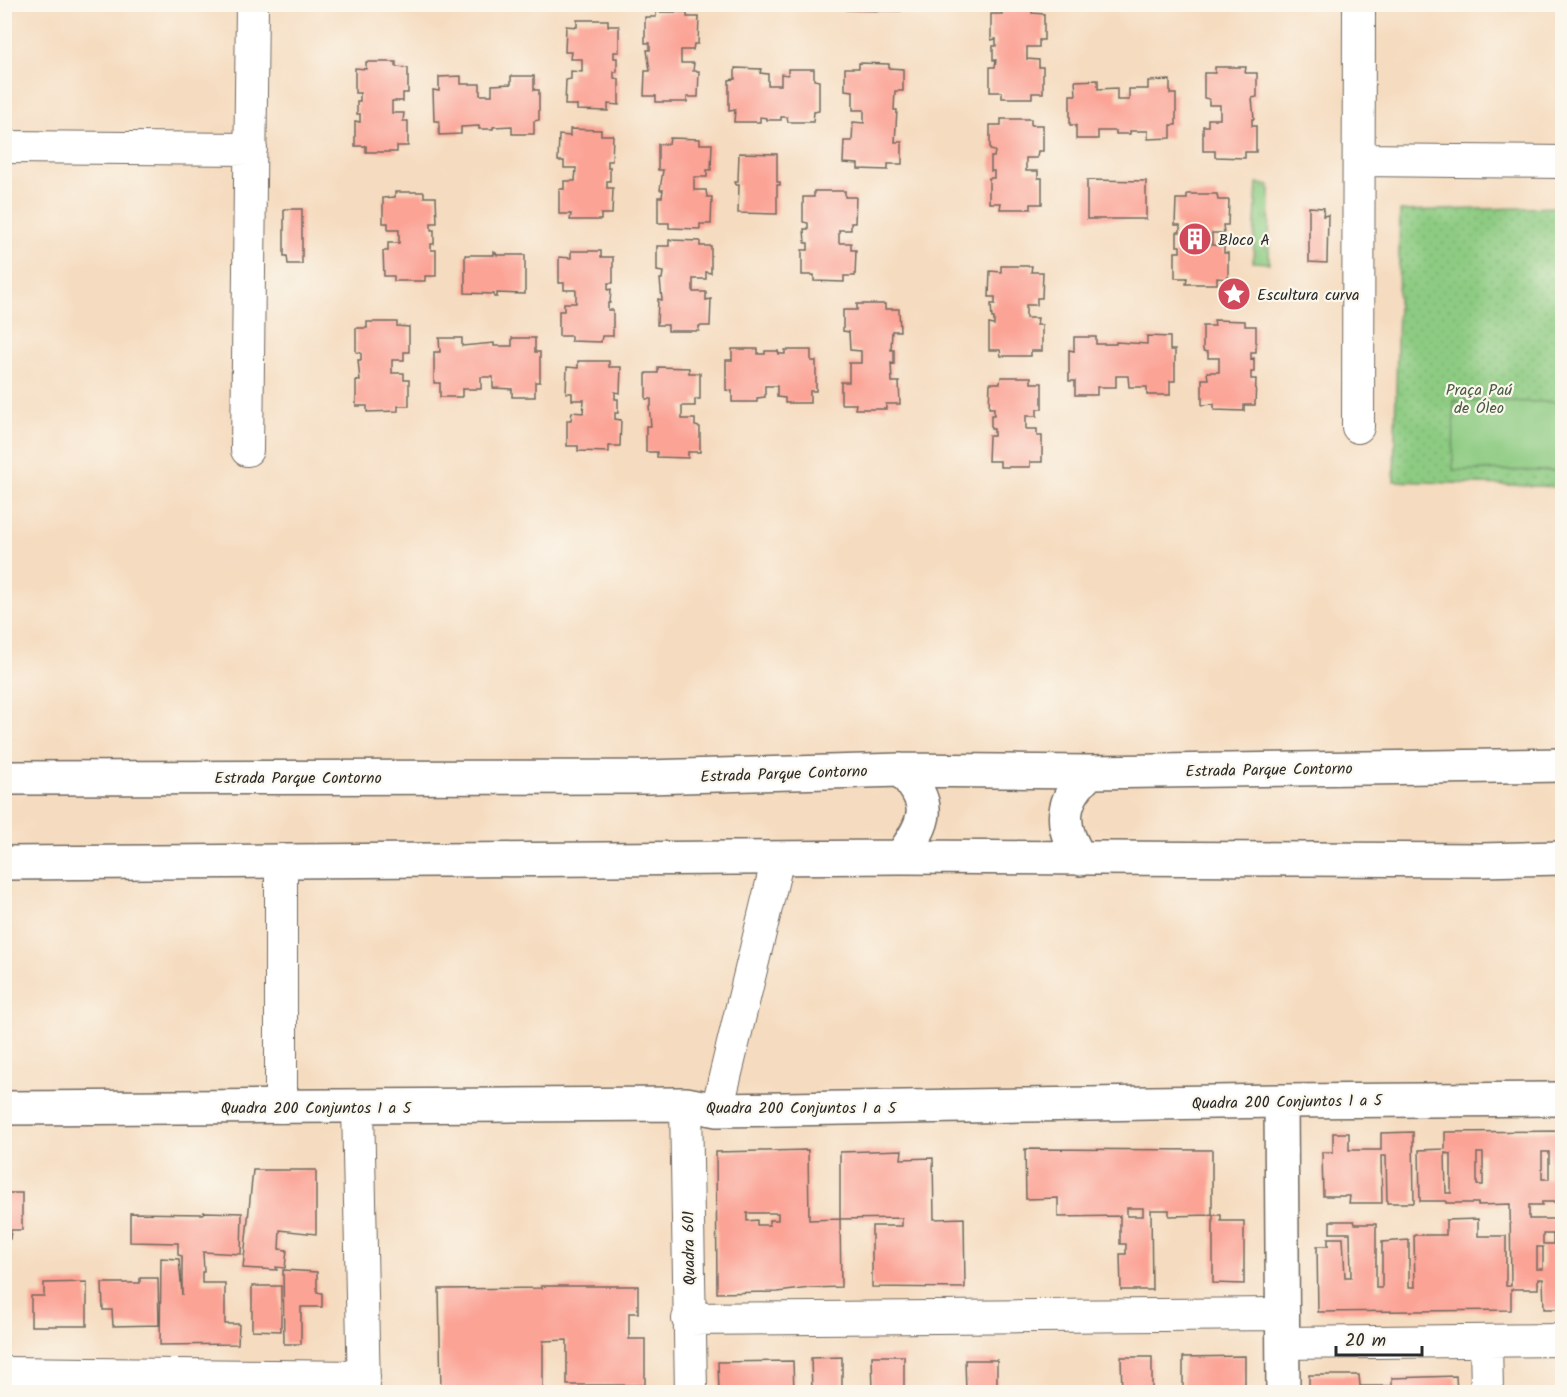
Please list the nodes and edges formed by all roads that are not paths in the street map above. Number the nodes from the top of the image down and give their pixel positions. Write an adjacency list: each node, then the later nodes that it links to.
1 (252, 4): 4 (street)
2 (1359, 4): 5 (street)
3 (4, 147): 4 (street)
4 (251, 149): 8 (street)
5 (1359, 160): 6 (street); 7 (street)
6 (1563, 162)
7 (1358, 427)
8 (248, 450)
9 (1563, 765): 11 (main road, Estrada Parque Contorno)
10 (901, 770): 11 (main road, Estrada Parque Contorno); 12 (main road, Estrada Parque Contorno); 14 (main road)
11 (1091, 772): 16 (main road)
12 (4, 778)
13 (778, 858): 14 (main road); 17 (main road); 23 (street, Quadra 601)
14 (901, 858): 16 (main road)
15 (1563, 858): 16 (main road)
16 (1081, 859)
17 (281, 860): 18 (main road); 22 (street)
18 (4, 863)
19 (1563, 1099): 20 (main road, Quadra 200 Conjuntos 1 a 5)
20 (1281, 1101): 23 (main road, Quadra 200 Conjuntos 1 a 5); 26 (main road)
21 (358, 1106): 22 (main road, Quadra 200 Conjuntos 1 a 5); 23 (main road, Quadra 200 Conjuntos 1 a 5); 30 (street)
22 (281, 1107): 24 (main road, Quadra 200 Conjuntos 1 a 5)
23 (702, 1107): 25 (street, Quadra 601)
24 (4, 1108)
25 (688, 1319): 26 (street); 31 (street, Quadra 601)
26 (1283, 1329): 28 (street); 32 (main road)
27 (1563, 1340): 28 (street)
28 (1486, 1341): 33 (street)
29 (4, 1373): 30 (street)
30 (364, 1385)
31 (691, 1392)
32 (1283, 1392)
33 (1487, 1392)

